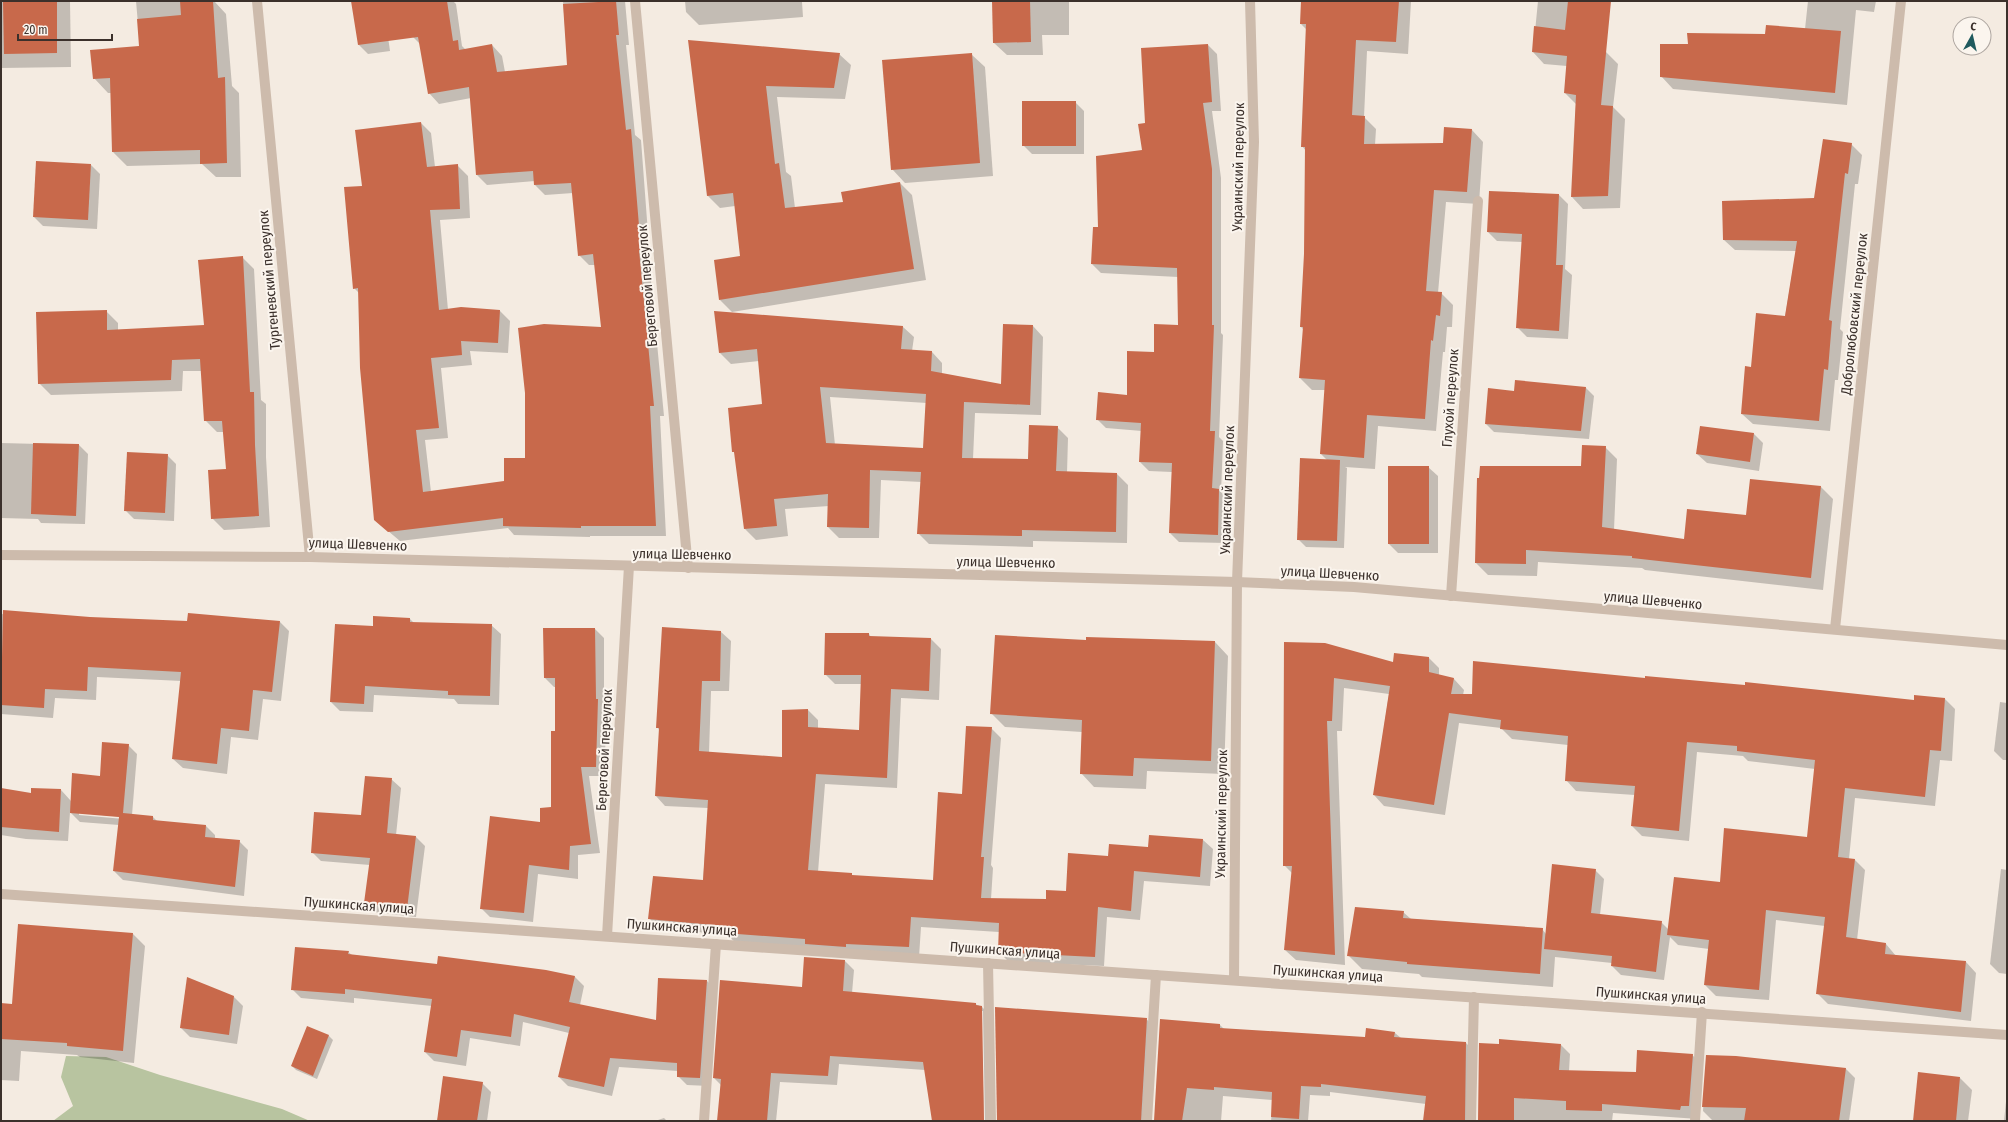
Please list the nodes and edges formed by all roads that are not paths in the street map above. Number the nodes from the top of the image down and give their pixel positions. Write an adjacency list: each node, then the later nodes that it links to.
1 (257, 1): 7 (street, Тургеневский переулок)
2 (635, 1): 9 (street, Береговой переулок)
3 (1250, 1): 10 (street, Украинский переулок)
4 (1901, 1): 12 (street, Добролюбовский переулок)
5 (1478, 201): 11 (street, Глухой переулок)
6 (1, 554): 7 (street, улица Шевченко)
7 (310, 557): 8 (street, улица Шевченко)
8 (629, 566): 9 (street, улица Шевченко); 15 (street, Береговой переулок)
9 (688, 568): 10 (street, улица Шевченко)
10 (1237, 582): 11 (street, улица Шевченко); 19 (street, Украинский переулок)
11 (1451, 596): 12 (street, улица Шевченко)
12 (1835, 630): 13 (street, улица Шевченко)
13 (2007, 645)
14 (1, 894): 15 (street, Пушкинская улица)
15 (606, 936): 16 (street, Пушкинская улица)
16 (716, 944): 17 (street, Пушкинская улица); 23 (street)
17 (988, 963): 18 (street, Пушкинская улица); 24 (street)
18 (1156, 975): 19 (street, Пушкинская улица); 25 (street)
19 (1234, 980): 20 (street, Пушкинская улица)
20 (1474, 997): 21 (street, Пушкинская улица); 26 (street)
21 (1702, 1012): 22 (street, Пушкинская улица); 27 (street)
22 (2007, 1035)
23 (704, 1121)
24 (991, 1121)
25 (1146, 1121)
26 (1471, 1121)
27 (1695, 1121)

